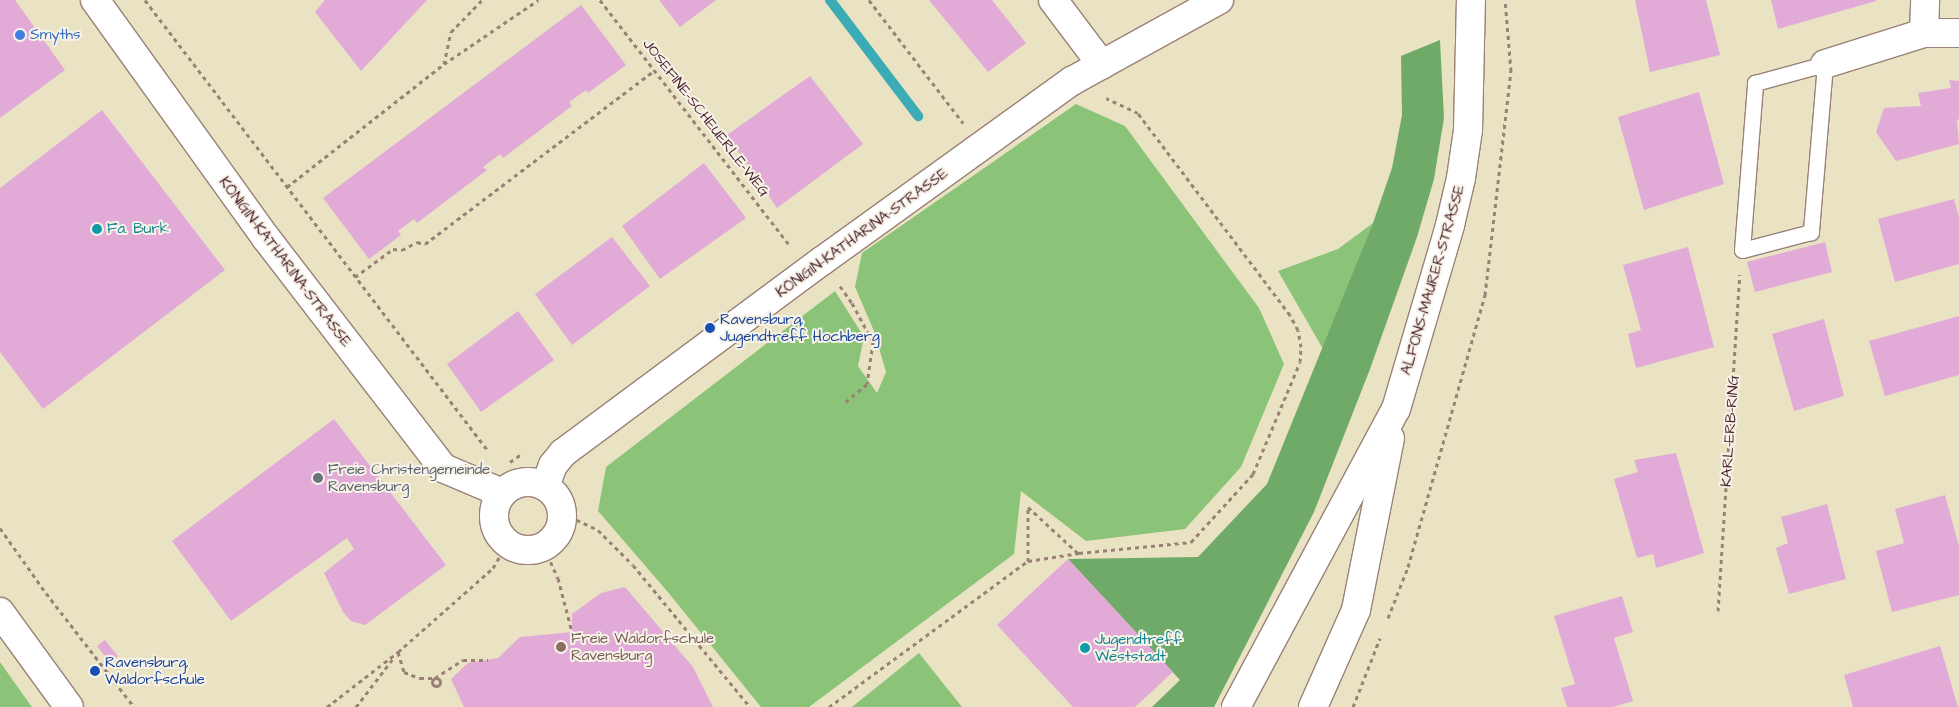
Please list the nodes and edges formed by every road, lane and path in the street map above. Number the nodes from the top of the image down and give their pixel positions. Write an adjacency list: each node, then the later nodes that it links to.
1 (95, 0): 29 (street, KÖNIGIN-KATHARINA-STRASSE)
2 (145, 0): 20 (path)
3 (482, 0): 14 (path)
4 (538, 0): 14 (path)
5 (600, 0): 17 (path, JOSEFINE-SCHEUERLE-WEG)
6 (870, 0): 19 (path)
7 (1053, 0): 15 (street)
8 (1219, 0): 15 (street)
9 (1471, 0): 26 (street, ALFONS-MAURER-STRASSE)
10 (1505, 0): 38 (path)
11 (1925, 0): 12 (street)
12 (1924, 32): 13 (street); 16 (street)
13 (1959, 33)
14 (444, 64): 20 (path)
15 (1102, 64): 18 (street)
16 (1825, 64): 21 (lane); 21 (lane)
17 (655, 70): 22 (path, JOSEFINE-SCHEUERLE-WEG); 24 (path)
18 (1072, 81): 23 (street, KÖNIGIN-KATHARINA-STRASSE); 34 (path)
19 (963, 123)
20 (287, 187): 24 (path)
21 (1742, 250): 36 (path, KARL-ERB-RING)
22 (794, 251)
23 (822, 261): 25 (path); 28 (street, KÖNIGIN-KATHARINA-STRASSE)
24 (355, 277): 27 (path)
25 (844, 403)
26 (1396, 409): 49 (street); 50 (street)
27 (490, 453)
28 (545, 486): 29 (street); 30 (street)
29 (502, 493): 32 (street)
30 (562, 513): 33 (street); 47 (path)
31 (0, 528): 44 (path)
32 (507, 544): 33 (street); 41 (path)
33 (544, 547): 39 (path)
34 (1079, 553): 35 (path); 35 (path)
35 (1028, 561): 48 (path)
36 (1718, 611)
37 (0, 612): 43 (street)
38 (1386, 623)
39 (572, 632)
40 (1382, 632): 51 (path)
41 (398, 652): 42 (path); 45 (path); 46 (path)
42 (488, 660)
43 (70, 707)
44 (134, 707)
45 (326, 707)
46 (356, 707)
47 (750, 707)
48 (829, 707)
49 (1236, 707)
50 (1313, 707)
51 (1353, 707)

